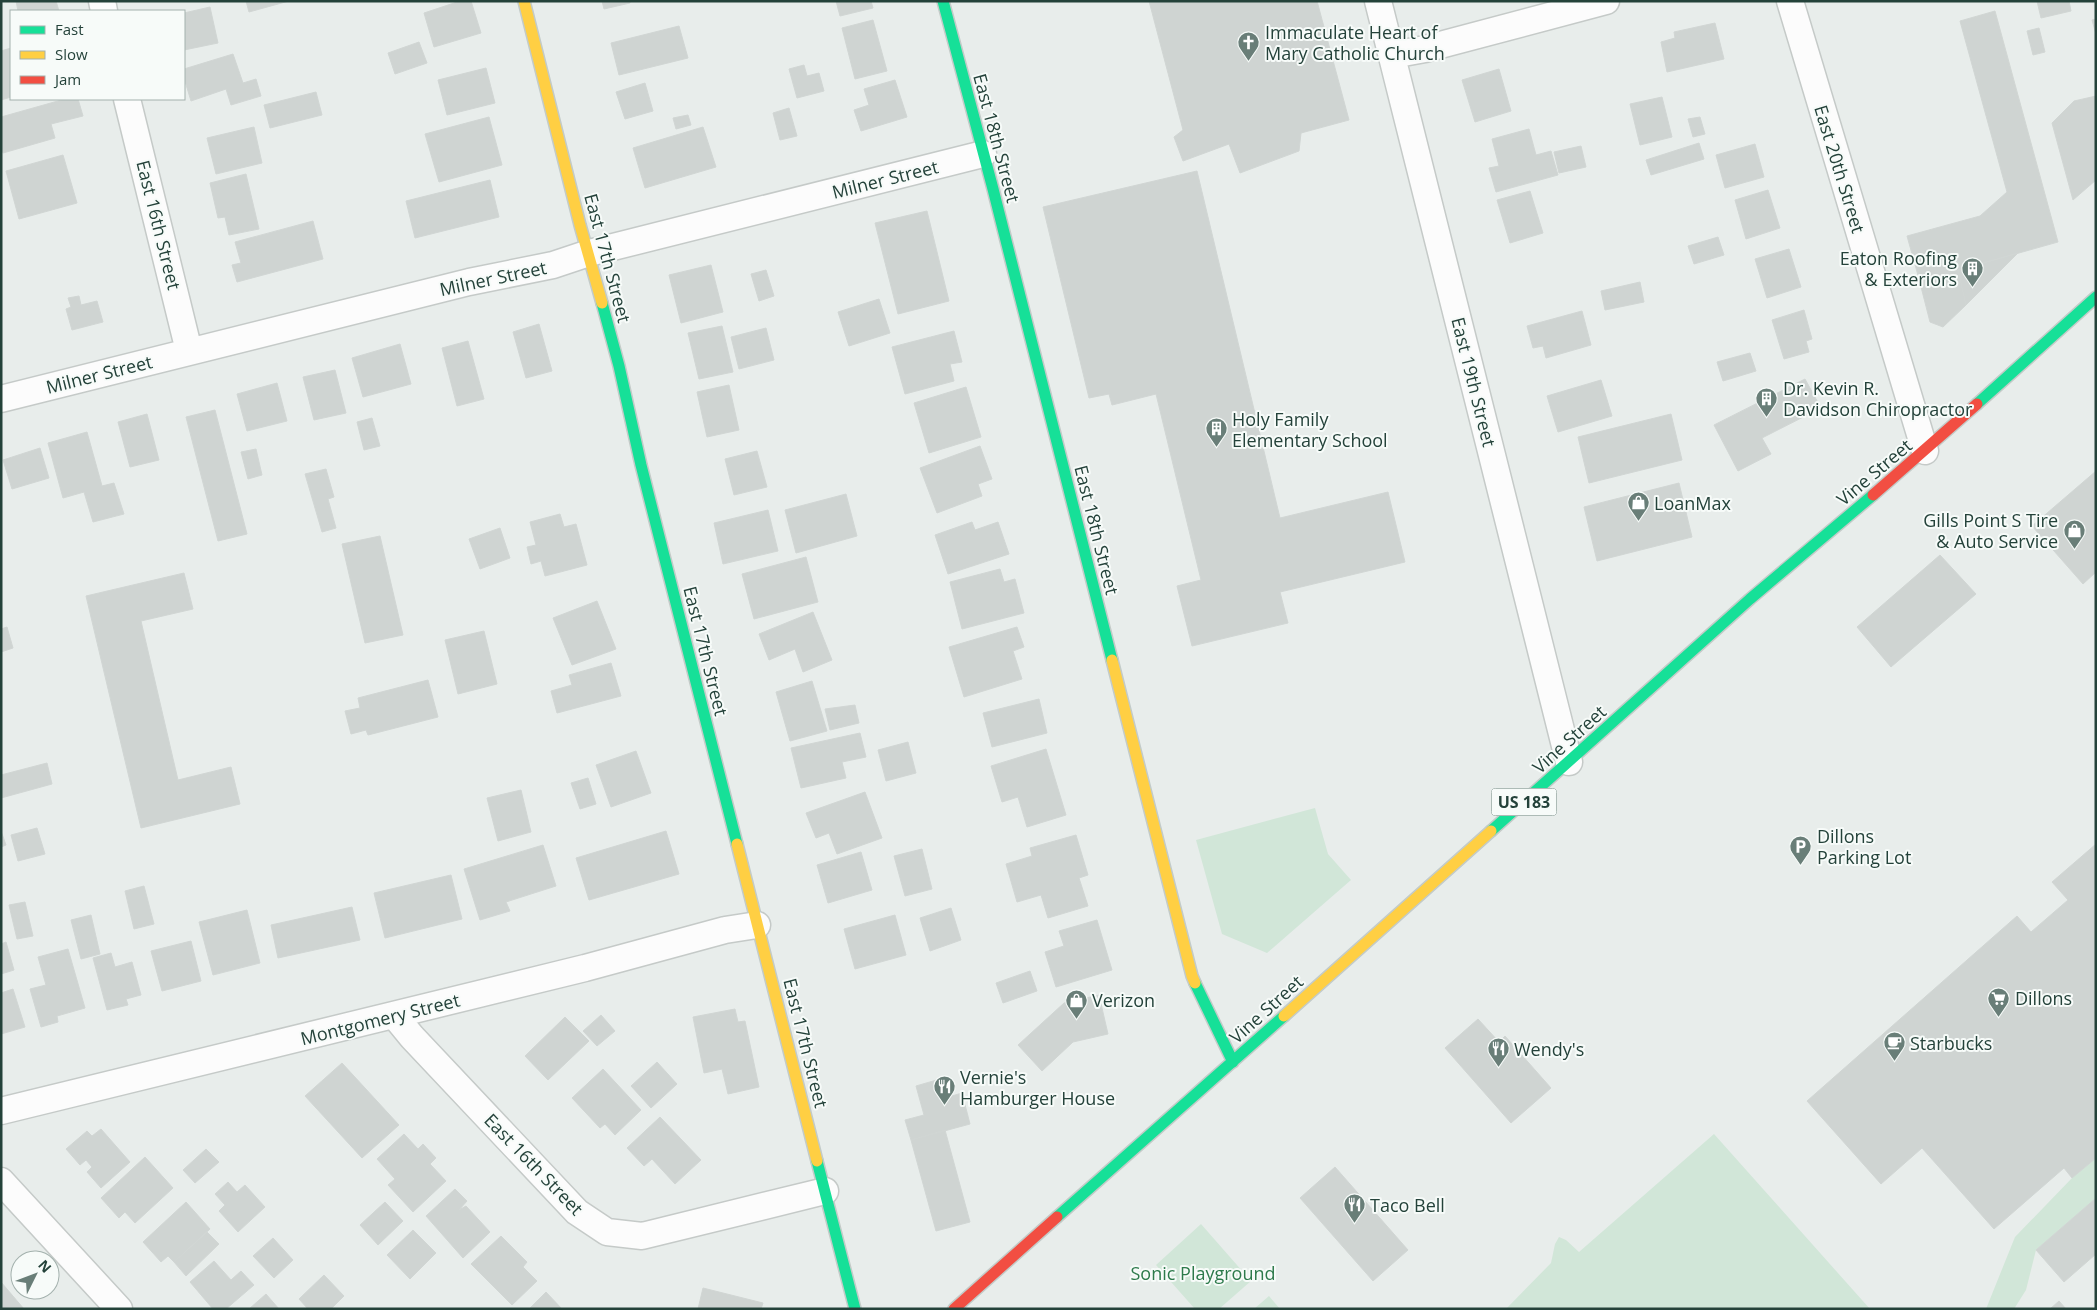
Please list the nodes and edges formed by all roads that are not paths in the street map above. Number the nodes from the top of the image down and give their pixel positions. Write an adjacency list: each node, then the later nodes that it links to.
1 (524, 1): 9 (street, East 17th Street)
2 (942, 1): 8 (street, East 18th Street)
3 (1378, 1): 6 (street, East 19th Street)
4 (1606, 1): 6 (street)
5 (1790, 1): 13 (street, East 20th Street)
6 (1392, 55): 14 (street, East 19th Street)
7 (127, 100): 11 (street, East 16th Street)
8 (983, 154): 9 (street, Milner Street); 17 (street, East 18th Street)
9 (589, 253): 11 (street, Milner Street); 15 (street, East 17th Street)
10 (2096, 297): 13 (street, Vine Street / US 183)
11 (189, 351): 12 (street, Milner Street)
12 (1, 399)
13 (1925, 451): 14 (street, Vine Street / US 183)
14 (1569, 762): 17 (street, Vine Street / US 183)
15 (757, 924): 16 (street, Montgomery Street); 20 (street, East 17th Street)
16 (394, 1015): 18 (street, Montgomery Street); 20 (street, East 16th Street)
17 (1233, 1062): 23 (street, Vine Street / US 183)
18 (1, 1111)
19 (1, 1181): 21 (street)
20 (825, 1191): 22 (street, East 17th Street)
21 (119, 1309)
22 (855, 1309)
23 (954, 1309)

